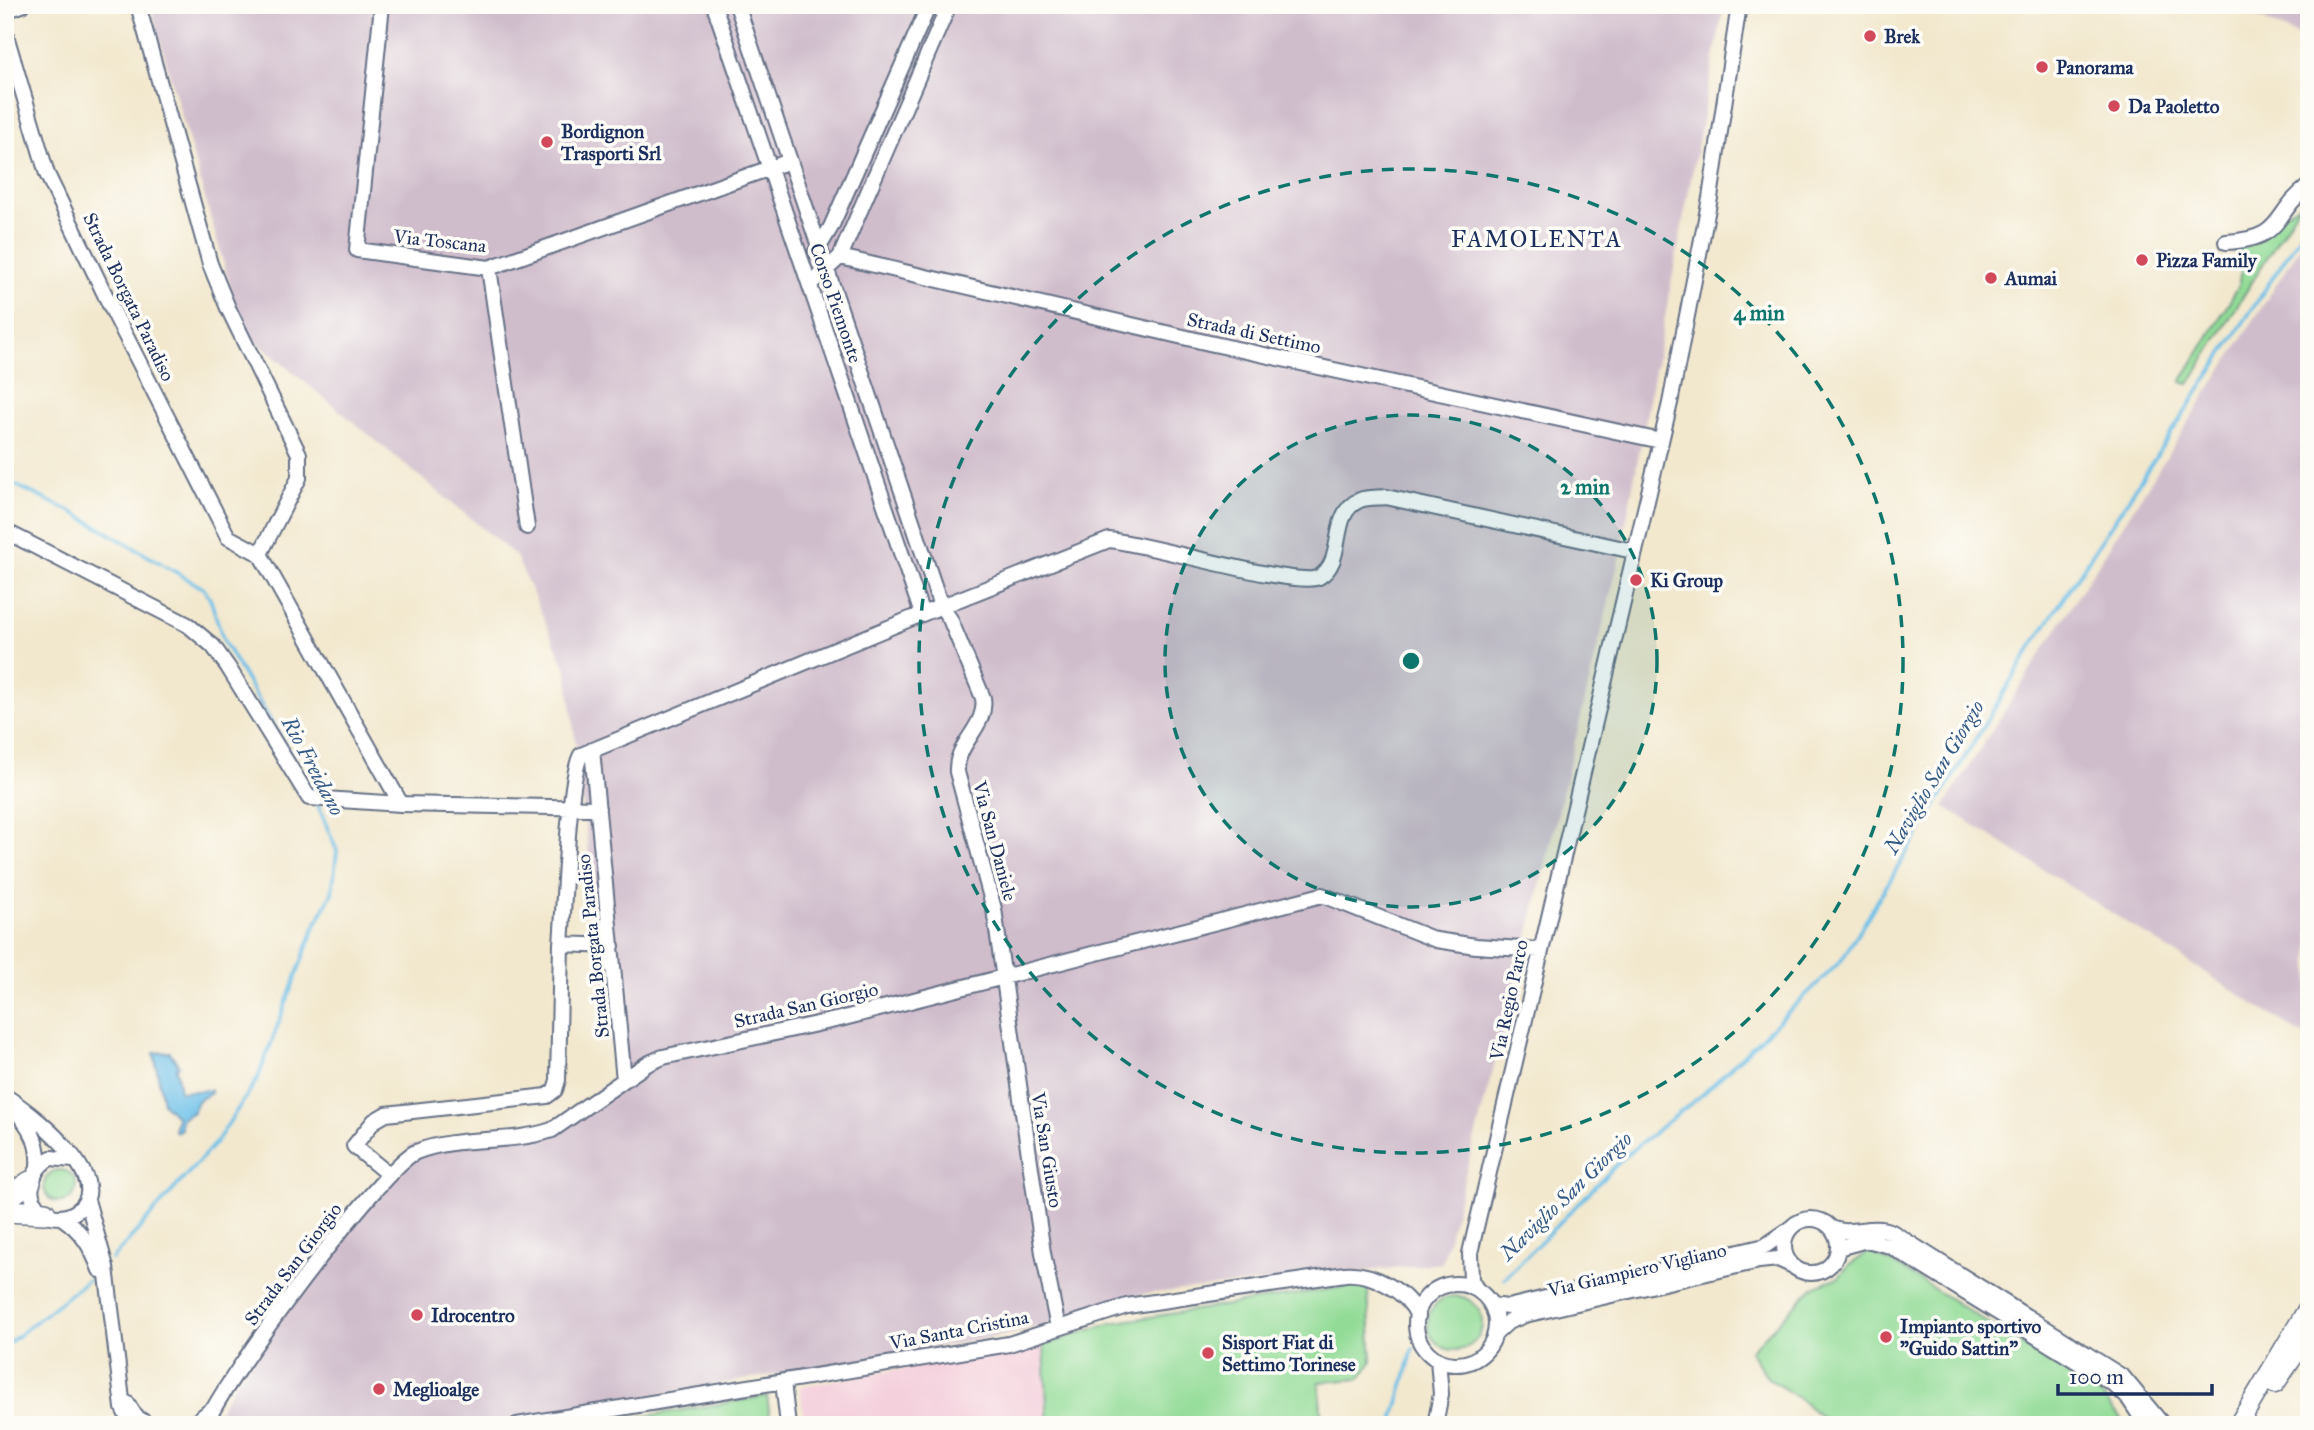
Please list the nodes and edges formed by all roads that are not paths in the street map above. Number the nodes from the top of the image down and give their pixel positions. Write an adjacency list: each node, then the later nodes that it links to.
1 (22, 5): 9 (street)
2 (138, 5): 29 (street)
3 (382, 5): 20 (street, Via Toscana)
4 (714, 5): 14 (street, Corso Piemonte)
5 (737, 5): 13 (street, Corso Piemonte)
6 (929, 5): 11 (street)
7 (949, 5): 12 (street)
8 (1738, 5): 23 (street)
9 (5, 12)
10 (5, 32): 29 (street, Strada Borgata Paradiso)
11 (873, 132): 12 (street); 17 (street)
12 (891, 138): 18 (street)
13 (790, 161): 14 (street, Via Toscana); 17 (street, Corso Piemonte)
14 (770, 168): 19 (street, Corso Piemonte); 20 (street, Via Toscana)
15 (2309, 186): 16 (street)
16 (2228, 237)
17 (820, 247): 19 (street); 21 (street, Corso Piemonte)
18 (840, 257): 21 (street); 23 (street, Strada di Settimo)
19 (804, 266): 22 (street, Corso Piemonte)
20 (489, 268): 26 (street)
21 (828, 270): 22 (street); 24 (street, Corso Piemonte)
22 (810, 284): 25 (street, Corso Piemonte)
23 (1661, 441): 28 (street)
24 (905, 500): 25 (street); 30 (street, Corso Piemonte)
25 (886, 507): 31 (street, Corso Piemonte)
26 (527, 527)
27 (5, 531): 33 (street)
28 (1633, 551): 30 (street); 38 (street, Via Regio Parco)
29 (260, 554): 33 (street)
30 (941, 606): 31 (street); 39 (street, Via San Daniele)
31 (922, 614): 32 (street)
32 (592, 750): 34 (street); 35 (street, Strada Borgata Paradiso)
33 (401, 804): 34 (street)
34 (572, 807): 35 (street); 36 (street)
35 (598, 808): 37 (street, Strada Borgata Paradiso)
36 (561, 944): 37 (street); 44 (street)
37 (612, 946): 40 (street, Strada Borgata Paradiso)
38 (1539, 950): 39 (street, Strada San Giorgio); 52 (street, Via Regio Parco)
39 (1002, 977): 40 (street, Strada San Giorgio); 62 (street, Via San Giusto)
40 (624, 1080): 44 (street, Strada San Giorgio)
41 (5, 1097): 42 (street); 43 (street)
42 (73, 1160): 43 (street); 46 (street)
43 (34, 1174): 45 (highway); 48 (street)
44 (388, 1174): 70 (street, Strada San Giorgio)
45 (5, 1199)
46 (87, 1200): 48 (street); 55 (street)
47 (5, 1211): 48 (highway)
48 (53, 1215): 55 (street)
49 (1831, 1228): 50 (street); 51 (street); 79 (street)
50 (1787, 1231): 53 (street); 59 (street, Via Giampiero Vigliano)
51 (1838, 1248): 53 (street); 78 (street)
52 (1469, 1263): 54 (street, Via Regio Parco); 56 (street, Via Regio Parco)
53 (1791, 1265): 63 (street, Via Giampiero Vigliano)
54 (1452, 1285): 56 (street); 57 (street)
55 (107, 1288): 69 (street)
56 (1477, 1290): 59 (street)
57 (1434, 1292): 58 (street); 61 (street)
58 (1401, 1294): 61 (street, Via Santa Cristina); 62 (street, Via Santa Cristina)
59 (1490, 1305): 63 (street)
60 (2309, 1306): 80 (main road)
61 (1418, 1315): 65 (street)
62 (1058, 1328): 67 (street, Via Santa Cristina)
63 (1495, 1334): 66 (street)
64 (2309, 1334): 81 (main road)
65 (1438, 1360): 66 (street); 68 (street)
66 (1458, 1364): 68 (street)
67 (783, 1382): 75 (street, Via Santa Cristina); 76 (street)
68 (1441, 1394): 77 (street)
69 (123, 1396): 71 (street); 72 (street)
70 (211, 1410): 73 (street, Strada San Giorgio); 74 (street, Strada San Giorgio)
71 (131, 1425)
72 (149, 1425)
73 (191, 1425)
74 (206, 1425)
75 (517, 1425)
76 (788, 1425)
77 (1435, 1425)
78 (2146, 1425)
79 (2163, 1425)
80 (2238, 1425)
81 (2248, 1425)

